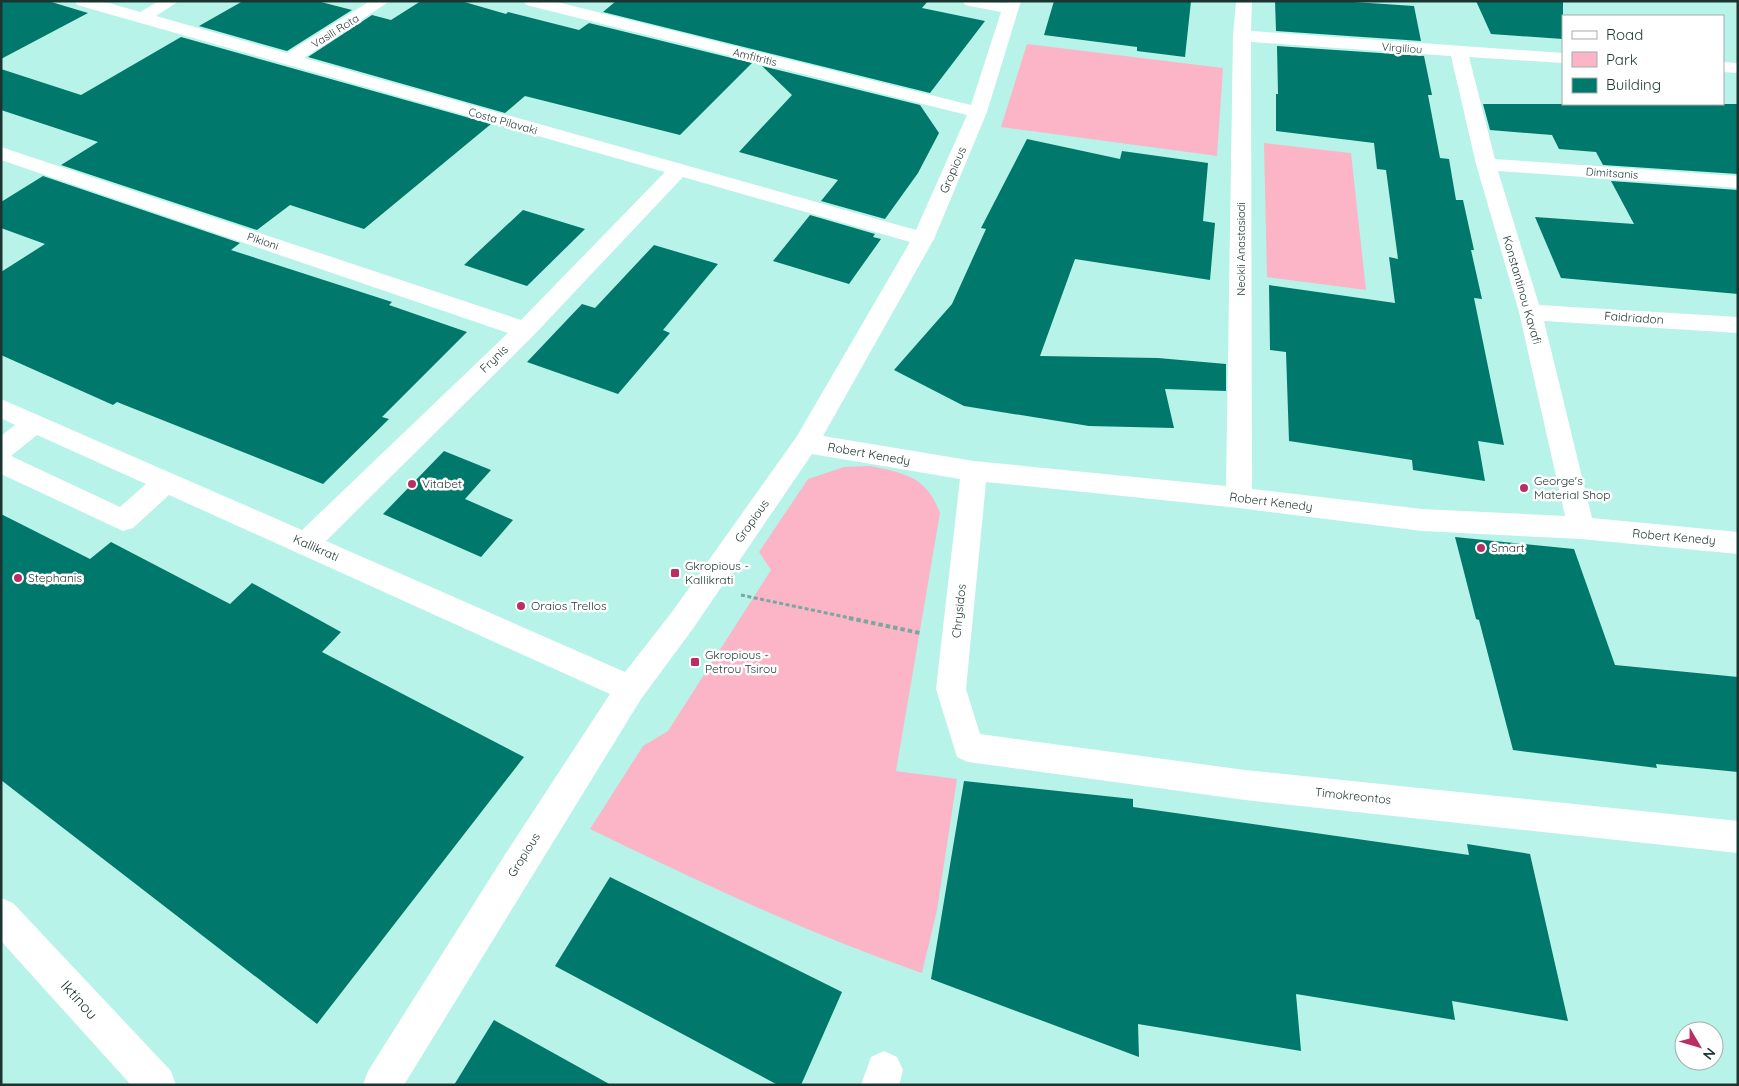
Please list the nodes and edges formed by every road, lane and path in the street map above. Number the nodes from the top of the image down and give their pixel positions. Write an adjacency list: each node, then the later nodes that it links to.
1 (83, 1): 8 (street, Costa Pilavaki)
2 (171, 1): 8 (street)
3 (382, 1): 12 (street, Vasili Rota)
4 (532, 1): 15 (street, Amfitritis)
5 (971, 1): 7 (street)
6 (1244, 1): 9 (street, Neokli Anastasiadi)
7 (1012, 5): 15 (street, Gropious)
8 (143, 17): 12 (street, Costa Pilavaki)
9 (1242, 36): 10 (street, Virgiliou); 31 (street, Neokli Anastasiadi)
10 (1459, 52): 11 (street, Virgiliou); 17 (street, Konstantinou Kavafi)
11 (1562, 58)
12 (288, 60): 18 (street, Costa Pilavaki)
13 (1724, 67): 14 (street)
14 (1738, 68)
15 (978, 112): 20 (street, Gropious)
16 (1, 153): 23 (street, Pikioni)
17 (1486, 164): 19 (street, Dimitsanis); 21 (street, Konstantinou Kavafi)
18 (679, 170): 20 (street, Costa Pilavaki); 23 (street, Frynis)
19 (1738, 182)
20 (923, 239): 26 (street, Gropious)
21 (1530, 312): 22 (street, Faidriadon); 32 (street, Konstantinou Kavafi)
22 (1738, 325)
23 (525, 330): 34 (street, Frynis)
24 (1, 408): 25 (street, Kallikrati)
25 (35, 423): 27 (street); 30 (street, Kallikrati)
26 (806, 443): 29 (street, Robert Kenedy); 35 (street, Gropious)
27 (1, 450)
28 (1, 463): 30 (street)
29 (974, 472): 31 (street, Robert Kenedy); 36 (street, Chrysidos)
30 (166, 482): 34 (street, Kallikrati)
31 (1240, 498): 32 (street, Robert Kenedy)
32 (1580, 528): 33 (street, Robert Kenedy)
33 (1738, 543)
34 (305, 544): 37 (street, Kallikrati)
35 (706, 587): 36 (path); 37 (street, Gropious)
36 (956, 641): 38 (street, Chrysidos)
37 (630, 689): 42 (street, Gropious)
38 (968, 747): 39 (street, Timokreontos)
39 (1738, 837)
40 (1, 915): 41 (street, Iktinou)
41 (157, 1085)
42 (382, 1085)

